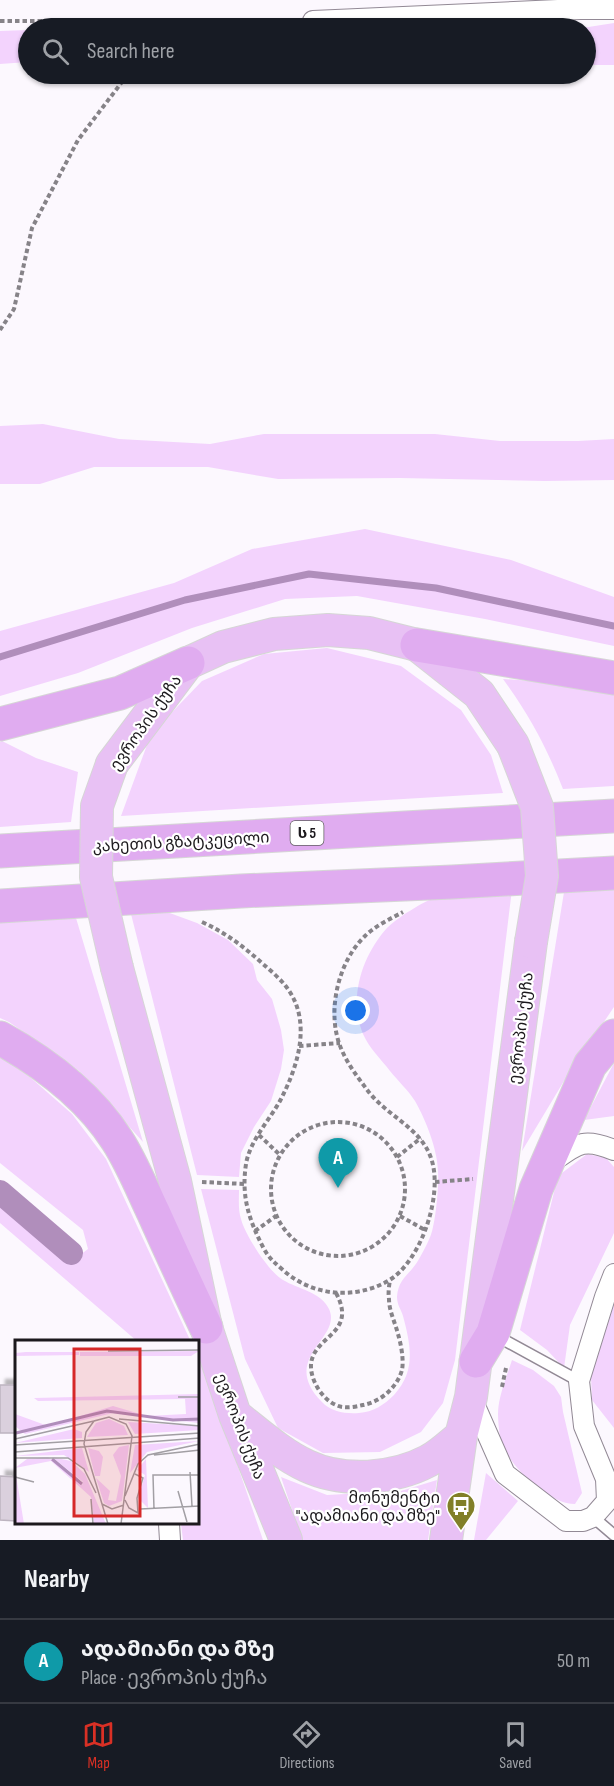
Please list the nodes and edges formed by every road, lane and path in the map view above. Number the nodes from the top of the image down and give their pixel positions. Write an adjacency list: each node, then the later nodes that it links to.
1 (614, 9): 2 (street)
2 (380, 18)
3 (0, 21): 4 (path)
4 (18, 21)
5 (120, 84): 6 (path)
6 (0, 330)
7 (417, 645): 8 (main road, ევროპის ქუჩა); 9 (highway); 27 (main road, ევროპის ქუჩა, bridge)
8 (188, 663): 10 (highway); 28 (main road, ევროპის ქუჩა, bridge)
9 (614, 678)
10 (0, 724)
11 (614, 816): 12 (highway, კახეთის გზატკეცილი / ს 5)
12 (0, 851)
13 (614, 873): 14 (highway)
14 (0, 906)
15 (407, 910): 19 (path)
16 (198, 920): 20 (path)
17 (614, 1036): 26 (highway)
18 (0, 1038): 38 (highway)
19 (339, 1043): 20 (path); 22 (path)
20 (299, 1046): 21 (path)
21 (259, 1135): 24 (path); 30 (path)
22 (422, 1138): 25 (path); 29 (path)
23 (614, 1150): 26 (street)
24 (279, 1154): 25 (path); 31 (path)
25 (397, 1157): 32 (path)
26 (547, 1166): 39 (highway)
27 (501, 1177): 29 (path); 40 (main road, ევროპის ქუჩა)
28 (175, 1181): 30 (path); 38 (main road, ევროპის ქუჩა)
29 (435, 1182): 33 (path)
30 (244, 1184): 34 (path)
31 (276, 1216): 32 (path); 34 (path)
32 (400, 1216): 33 (path)
33 (425, 1230): 36 (path)
34 (255, 1231): 37 (path)
35 (614, 1274): 41 (street)
36 (390, 1280): 37 (path); 37 (path)
37 (336, 1293)
38 (206, 1327): 43 (main road, ევროპის ქუჩა)
39 (493, 1333): 40 (highway); 41 (lane)
40 (476, 1361): 42 (main road, ევროპის ქუჩა)
41 (579, 1381): 45 (street)
42 (471, 1397): 44 (main road, ევროპის ქუჩა); 46 (street)
43 (235, 1415): 44 (main road); 50 (main road, ევროპის ქუჩა)
44 (461, 1436): 51 (main road, ევროპის ქუჩა)
45 (610, 1478): 46 (street)
46 (593, 1517): 48 (lane)
47 (169, 1525): 49 (street)
48 (614, 1535)
49 (170, 1540)
50 (286, 1540)
51 (446, 1540)

